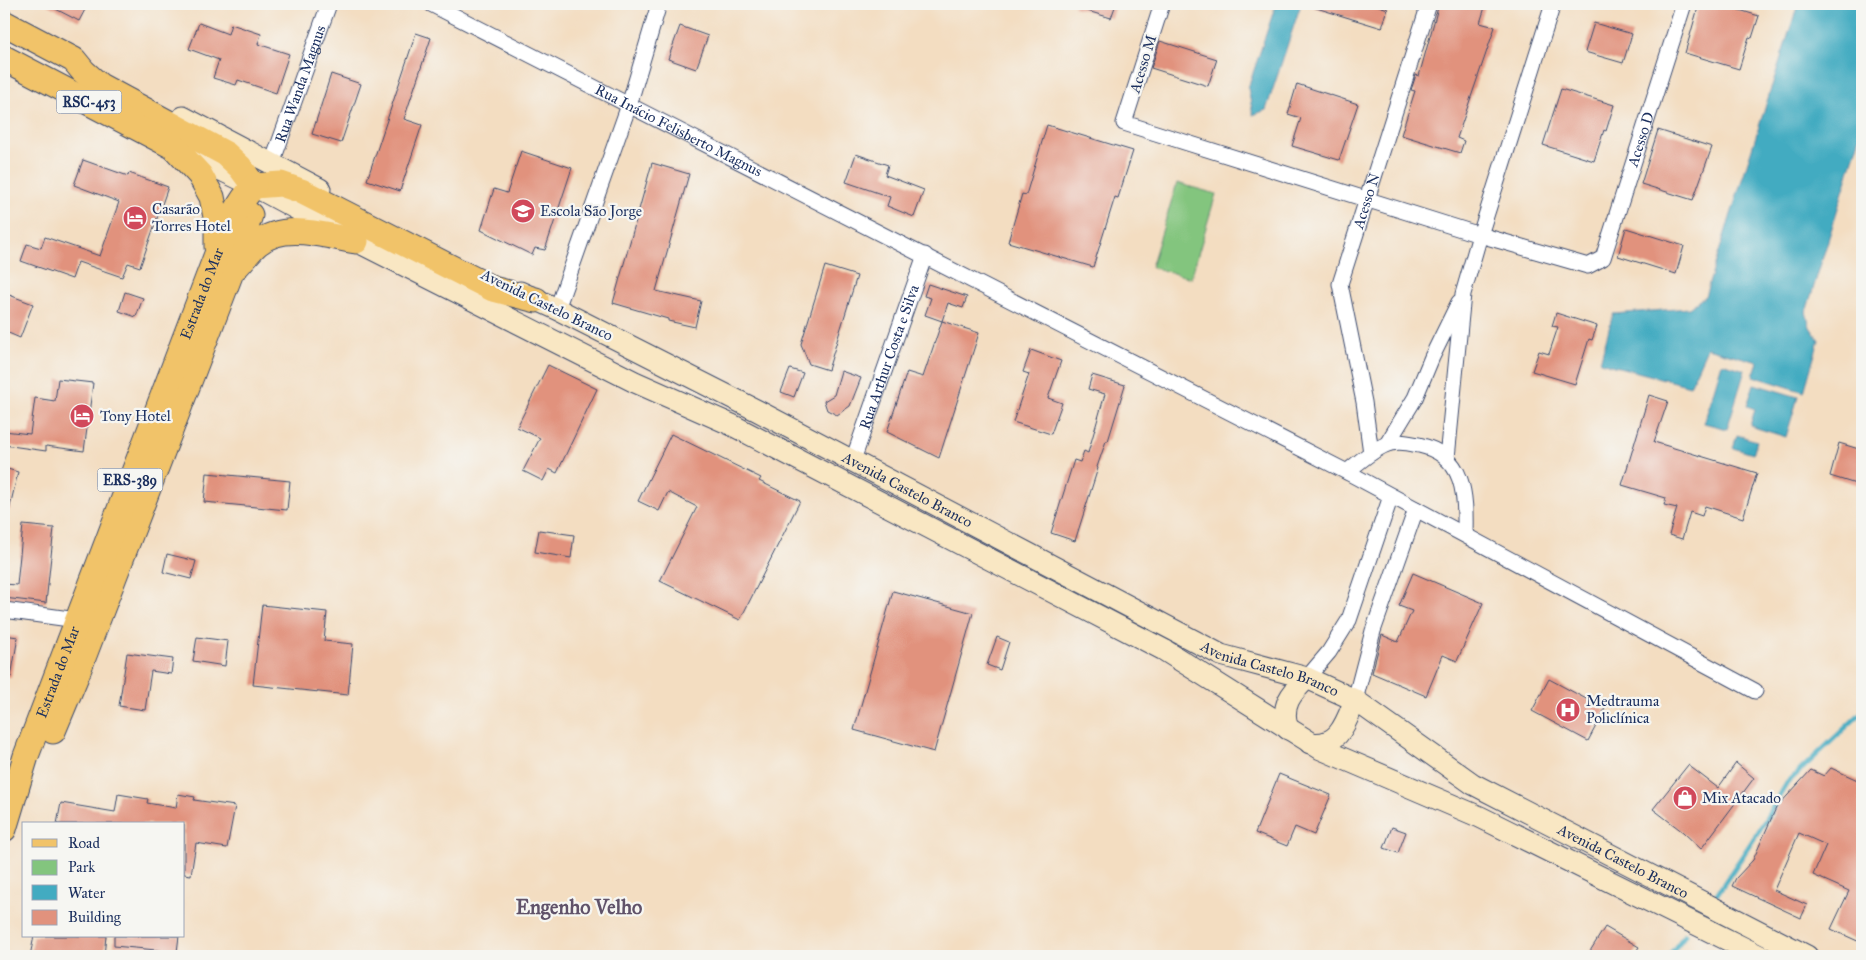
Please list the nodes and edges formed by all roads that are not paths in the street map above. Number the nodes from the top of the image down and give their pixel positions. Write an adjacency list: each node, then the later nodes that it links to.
1 (329, 4): 13 (street, Rua Wanda Magnus)
2 (431, 4): 11 (street, Rua Inácio Felisberto Magnus)
3 (659, 4): 11 (street)
4 (1162, 4): 15 (street, Acesso M)
5 (1429, 4): 15 (street, Acesso N)
6 (1553, 4): 16 (street)
7 (1684, 4): 16 (street, Acesso D)
8 (4, 24): 10 (main road, Avenida Castelo Branco)
9 (4, 58): 12 (main road, Avenida Castelo Branco / RSC-453)
10 (74, 60): 13 (main road, Avenida Castelo Branco); 14 (main road)
11 (629, 104): 18 (street, Rua Inácio Felisberto Magnus); 21 (street)
12 (174, 147): 14 (main road, Avenida Castelo Branco); 19 (main road)
13 (272, 163): 21 (main road, Avenida Castelo Branco)
14 (254, 186): 17 (main road, Avenida Castelo Branco); 19 (main road, Estrada do Mar / ERS-389); 21 (main road)
15 (1367, 201): 16 (street); 23 (street, Acesso N)
16 (1480, 235): 20 (street)
17 (356, 241): 19 (main road); 37 (main road, Avenida Castelo Branco)
18 (925, 255): 25 (street, Rua Arthur Costa e Silva); 26 (street, Rua Inácio Felisberto Magnus)
19 (223, 265): 31 (main road, Estrada do Mar / ERS-389); 39 (main road, Estrada do Mar / ERS-389)
20 (1463, 294): 22 (street); 24 (street)
21 (546, 305): 25 (main road, Avenida Castelo Branco)
22 (1387, 444): 23 (street); 24 (street)
23 (1371, 452): 26 (street)
24 (1447, 458): 29 (street)
25 (853, 460): 34 (main road, Avenida Castelo Branco)
26 (1347, 472): 27 (street, Rua Inácio Felisberto Magnus)
27 (1391, 496): 28 (street, Rua Inácio Felisberto Magnus); 32 (street)
28 (1416, 509): 29 (street, Rua Inácio Felisberto Magnus); 33 (street)
29 (1465, 534): 35 (street, Rua Inácio Felisberto Magnus)
30 (4, 610): 31 (street)
31 (77, 620): 39 (main road, Estrada do Mar / ERS-389)
32 (1348, 620): 33 (street); 34 (street)
33 (1373, 631): 36 (street)
34 (1307, 678): 36 (main road, Avenida Castelo Branco); 37 (main road)
35 (1755, 691)
36 (1355, 700): 38 (main road); 41 (main road, Avenida Castelo Branco)
37 (1288, 729): 38 (main road, Avenida Castelo Branco)
38 (1310, 743): 40 (main road, Avenida Castelo Branco)
39 (5, 826)
40 (1760, 956)
41 (1806, 956)

